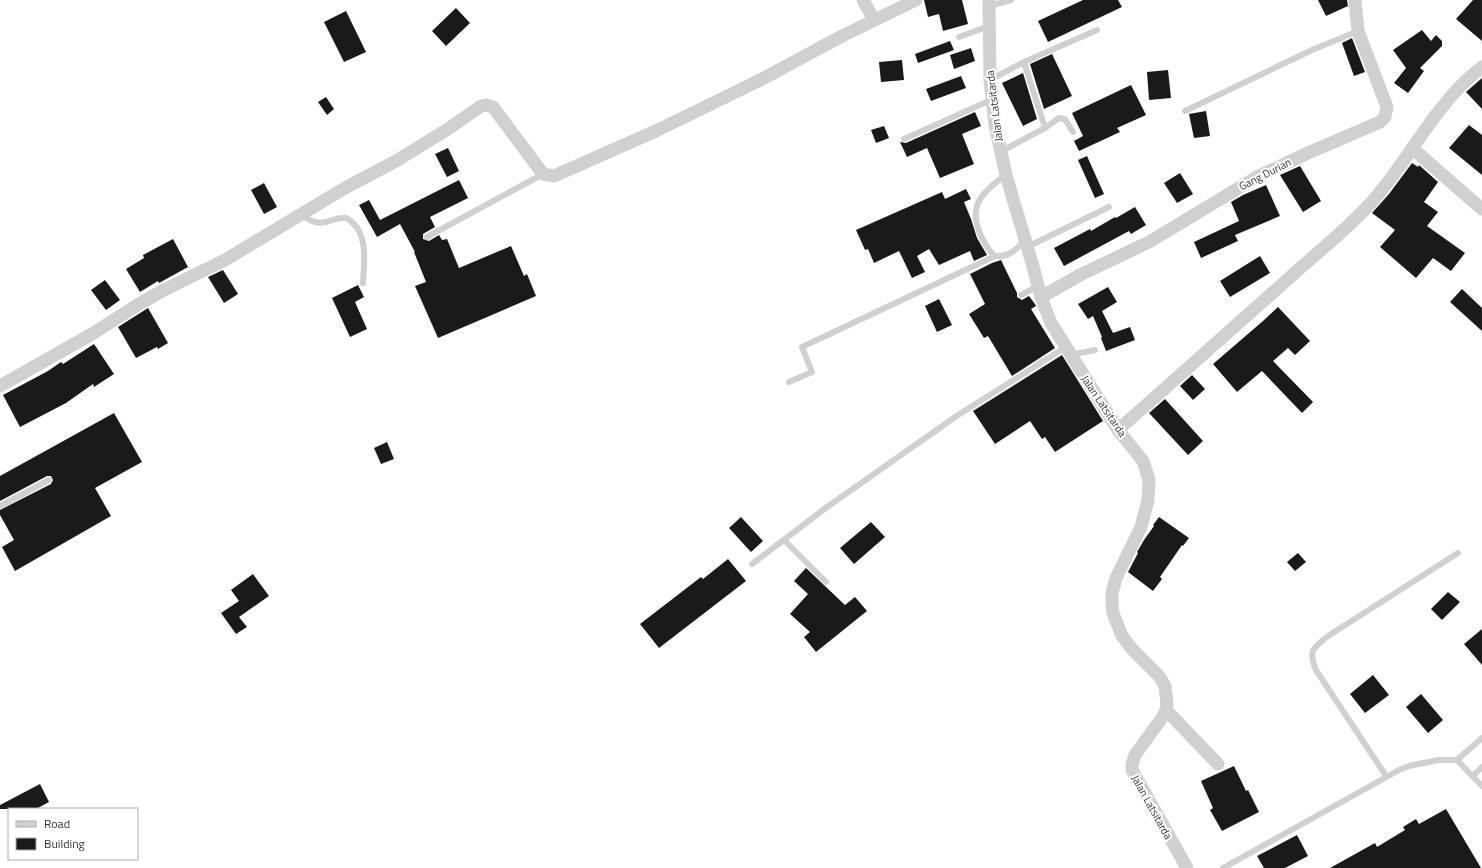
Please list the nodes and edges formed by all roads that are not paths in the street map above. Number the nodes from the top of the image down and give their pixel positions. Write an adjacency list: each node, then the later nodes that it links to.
1 (863, 0): 6 (street)
2 (916, 0): 6 (street)
3 (1011, 0): 5 (lane)
4 (1355, 0): 9 (street, Gang Durian)
5 (989, 3): 7 (street, Jalan Latsitarda)
6 (874, 20): 21 (street)
7 (989, 26): 10 (lane); 13 (street, Jalan Latsitarda)
8 (1097, 30): 11 (lane)
9 (1358, 31): 15 (lane); 30 (street, Gang Durian)
10 (959, 37)
11 (1024, 62): 13 (lane); 16 (lane)
12 (1482, 67): 19 (street)
13 (990, 80): 14 (street, Jalan Latsitarda)
14 (991, 100): 18 (lane); 20 (street, Jalan Latsitarda)
15 (1185, 111)
16 (1045, 128): 17 (lane); 20 (lane)
17 (1073, 132)
18 (904, 139)
19 (1412, 148): 24 (street); 36 (street)
20 (1000, 152): 22 (street, Jalan Latsitarda)
21 (543, 174): 25 (street); 26 (lane)
22 (1006, 175): 27 (street, Jalan Latsitarda); 28 (lane)
23 (1108, 207): 27 (lane)
24 (1482, 208)
25 (302, 214): 29 (lane); 35 (street)
26 (427, 237)
27 (1026, 243): 28 (lane); 30 (street, Jalan Latsitarda)
28 (995, 256): 34 (lane)
29 (363, 283)
30 (1039, 292): 31 (lane); 33 (street, Jalan Latsitarda)
31 (1021, 296)
32 (1095, 350): 33 (lane)
33 (1068, 351): 36 (street, Jalan Latsitarda); 39 (lane)
34 (789, 382)
35 (0, 386)
36 (1118, 430): 43 (street, Jalan Latsitarda)
37 (49, 480): 38 (lane)
38 (0, 506)
39 (784, 540): 41 (lane); 42 (lane)
40 (1458, 553): 48 (lane)
41 (752, 564)
42 (826, 582)
43 (1166, 710): 46 (street); 51 (street, Jalan Latsitarda)
44 (1482, 738): 45 (lane)
45 (1457, 760): 48 (lane); 49 (lane)
46 (1218, 764)
47 (1482, 767): 49 (lane)
48 (1386, 776): 52 (lane)
49 (1473, 776): 50 (lane)
50 (1482, 786)
51 (1187, 868)
52 (1223, 868)

